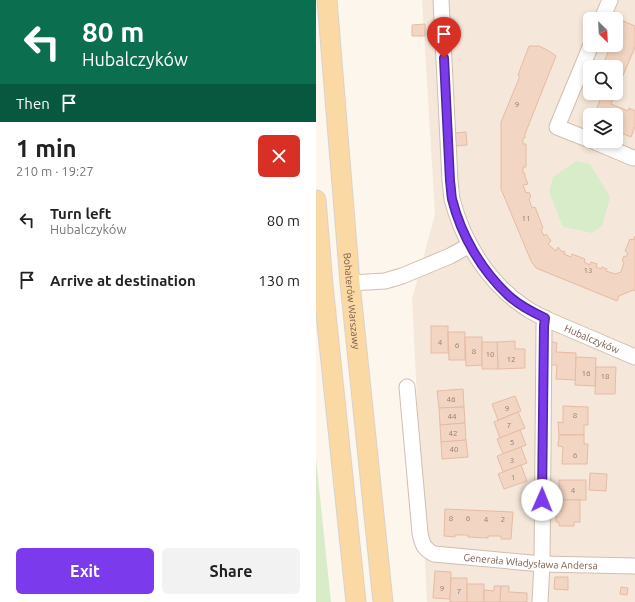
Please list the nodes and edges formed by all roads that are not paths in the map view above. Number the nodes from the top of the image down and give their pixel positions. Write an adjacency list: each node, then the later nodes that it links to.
1 (327, 0): 11 (main road, Bohaterów Warszawy)
2 (441, 0): 10 (street, Hubalczyków)
3 (610, 0): 4 (street)
4 (605, 12)
5 (588, 52): 6 (street)
6 (583, 137)
7 (609, 148): 8 (street)
8 (632, 158)
9 (316, 200): 17 (main road)
10 (470, 245): 11 (street); 12 (street, Hubalczyków)
11 (350, 283): 18 (main road, Bohaterów Warszawy)
12 (545, 318): 13 (street, Hubalczyków); 15 (street)
13 (635, 357)
14 (407, 387): 15 (street, Generała Władysława Andersa)
15 (542, 564): 16 (street, Generała Władysława Andersa); 19 (street)
16 (635, 566)
17 (356, 602)
18 (383, 602)
19 (540, 602)

